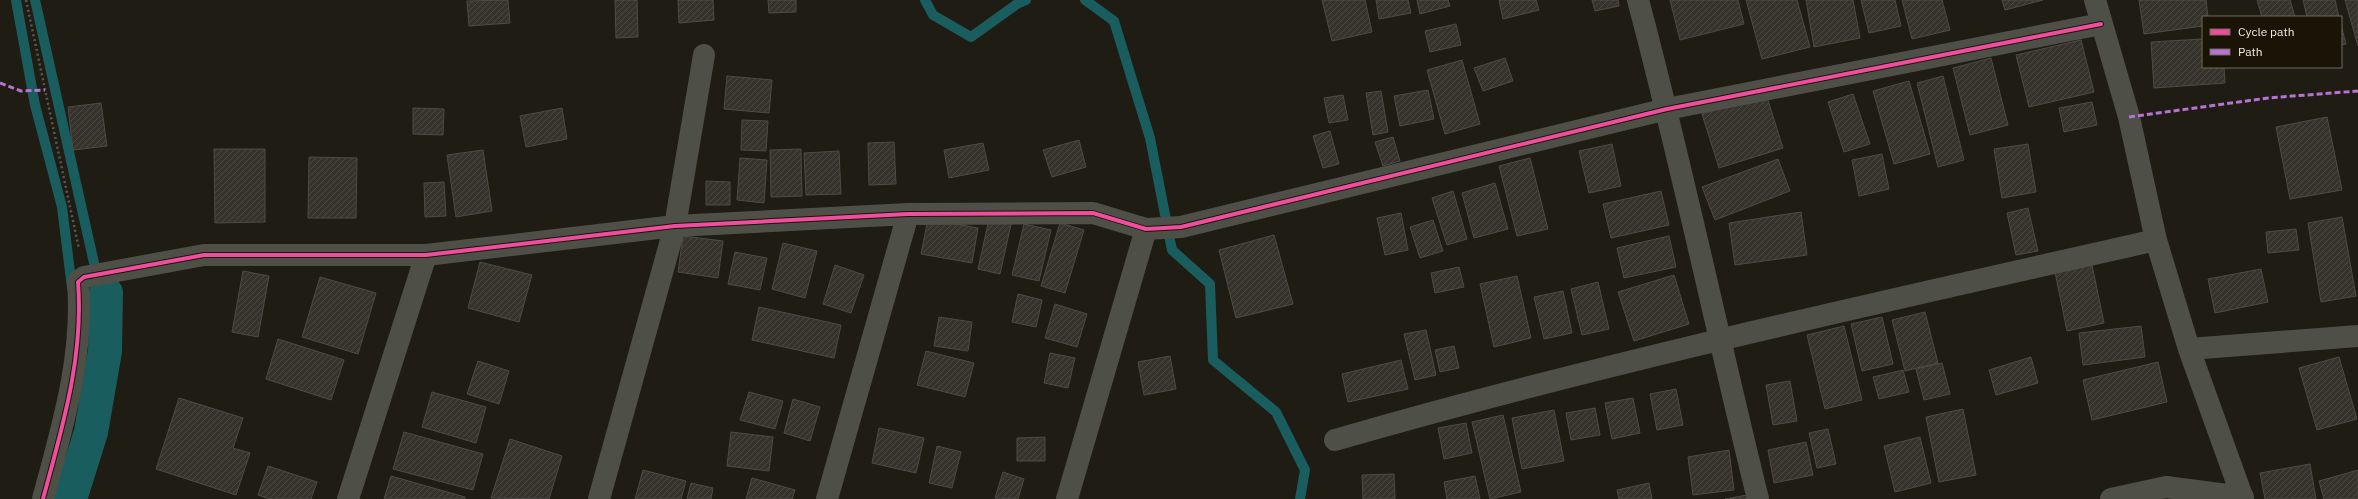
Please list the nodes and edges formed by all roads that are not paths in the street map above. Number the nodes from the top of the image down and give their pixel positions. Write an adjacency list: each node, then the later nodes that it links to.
1 (1638, 0): 5 (street)
2 (2095, 0): 3 (street)
3 (2101, 24): 5 (street); 9 (street)
4 (704, 55): 7 (street)
5 (1667, 109): 8 (street); 12 (street)
6 (908, 214): 7 (street); 8 (street); 19 (street)
7 (675, 226): 10 (street); 18 (street)
8 (1146, 229): 20 (street)
9 (2156, 240): 12 (street); 13 (street)
10 (426, 255): 16 (street); 17 (street)
11 (2358, 336): 13 (street)
12 (1718, 340): 14 (street); 21 (street)
13 (2189, 349): 15 (street)
14 (1336, 440)
15 (2243, 498): 22 (street)
16 (43, 499)
17 (348, 499)
18 (599, 499)
19 (827, 499)
20 (1067, 499)
21 (1758, 499)
22 (2110, 499)

